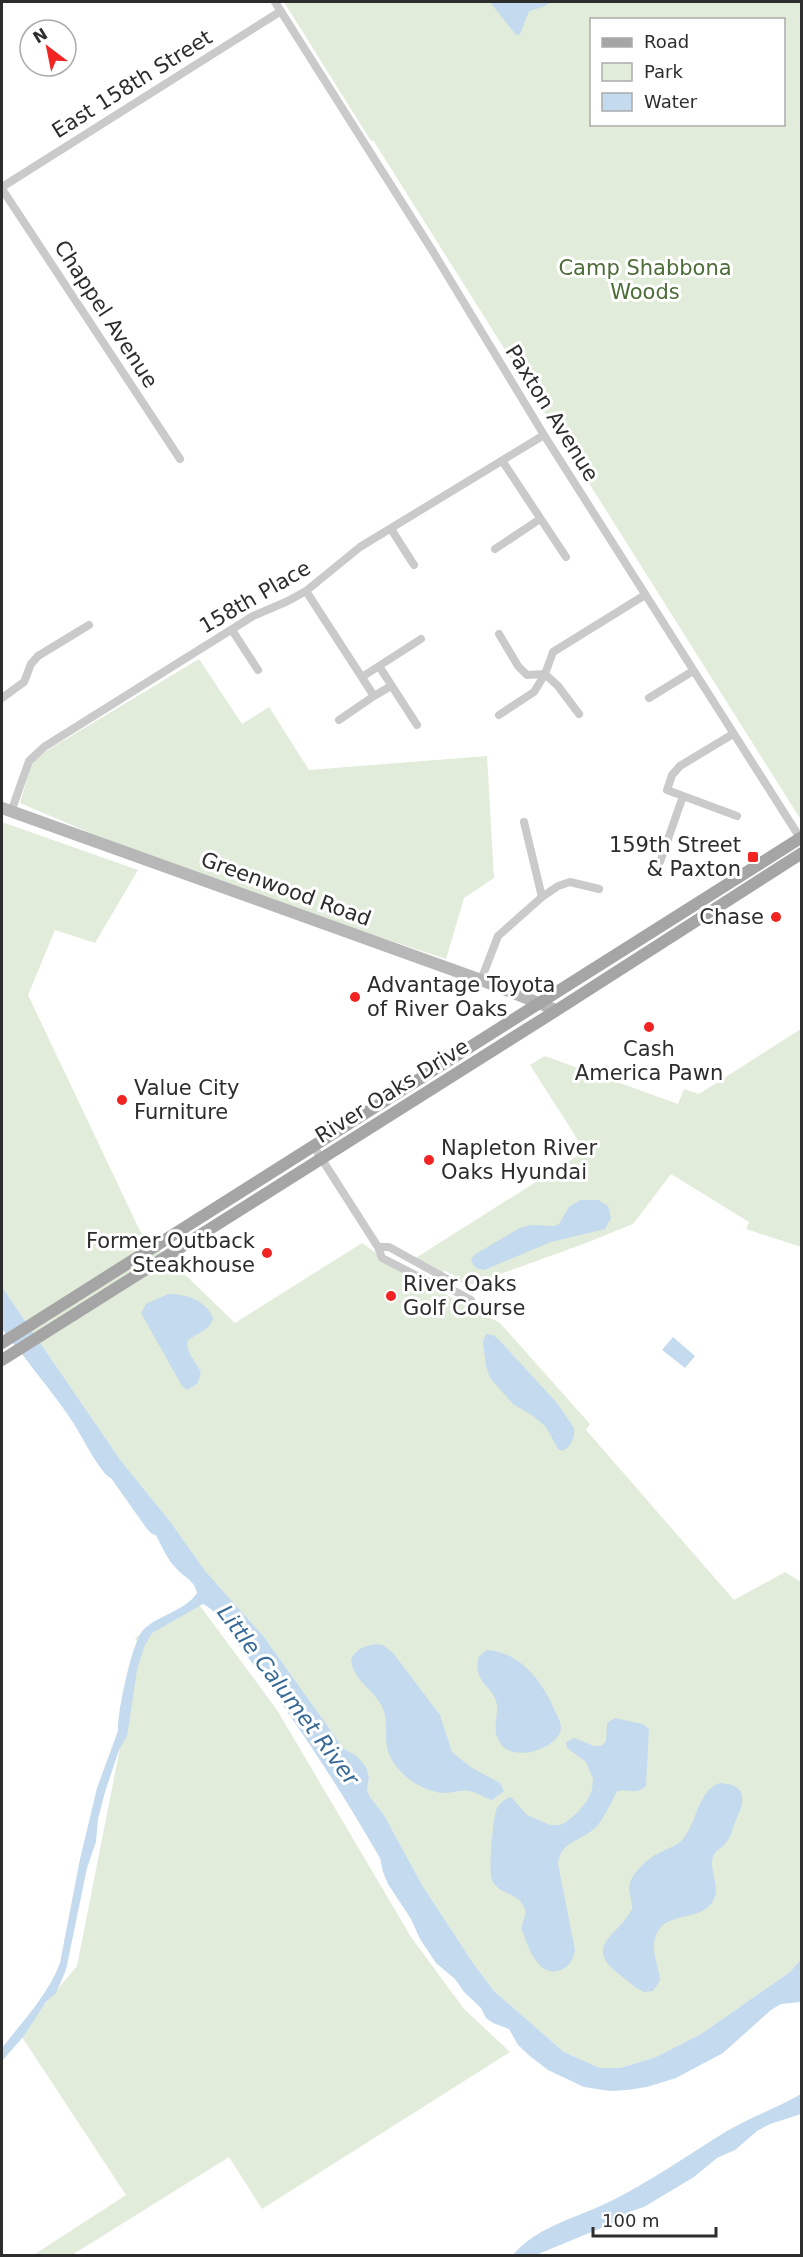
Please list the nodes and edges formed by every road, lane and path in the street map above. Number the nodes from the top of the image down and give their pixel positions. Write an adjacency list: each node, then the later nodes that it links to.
1 (275, 2): 2 (street, Paxton Avenue)
2 (281, 11): 3 (street, East 158th Street); 4 (street, Paxton Avenue)
3 (2, 188): 5 (street, Chappel Avenue)
4 (544, 435): 6 (street, 158th Place); 13 (street, Paxton Avenue)
5 (180, 459)
6 (503, 462): 7 (street); 8 (street, 158th Place)
7 (540, 519): 9 (street); 10 (street)
8 (391, 529): 11 (street); 12 (street, 158th Place)
9 (495, 549)
10 (566, 557)
11 (414, 566)
12 (306, 591): 15 (street, 158th Place); 22 (street)
13 (645, 595): 20 (street, Paxton Avenue); 21 (street)
14 (89, 625): 25 (street)
15 (232, 630): 19 (street); 33 (street, 158th Place)
16 (499, 634): 21 (street)
17 (421, 639): 18 (street)
18 (379, 666): 22 (street); 23 (street)
19 (258, 670)
20 (693, 671): 26 (street); 31 (street, Paxton Avenue)
21 (545, 674): 27 (street); 28 (street)
22 (362, 677): 24 (street)
23 (392, 686): 24 (street); 30 (street)
24 (374, 696): 29 (street)
25 (2, 698)
26 (650, 698)
27 (579, 714)
28 (498, 715)
29 (339, 720)
30 (417, 725)
31 (733, 734): 32 (street); 36 (street, Paxton Avenue)
32 (682, 796): 34 (street); 38 (street)
33 (6, 810): 41 (street, Greenwood Road)
34 (737, 816)
35 (524, 822): 40 (street)
36 (801, 839): 42 (main road, River Oaks Drive)
37 (801, 853): 43 (main road, River Oaks Drive)
38 (660, 862)
39 (599, 889): 40 (street)
40 (542, 897): 41 (street)
41 (481, 980): 42 (street, Greenwood Road)
42 (540, 1004): 43 (street, Greenwood Road); 44 (main road, River Oaks Drive)
43 (556, 1010): 45 (main road, River Oaks Drive)
44 (314, 1147): 45 (street); 47 (main road, River Oaks Drive)
45 (321, 1158): 46 (street); 48 (main road, River Oaks Drive)
46 (471, 1300)
47 (2, 1343)
48 (4, 1358)

